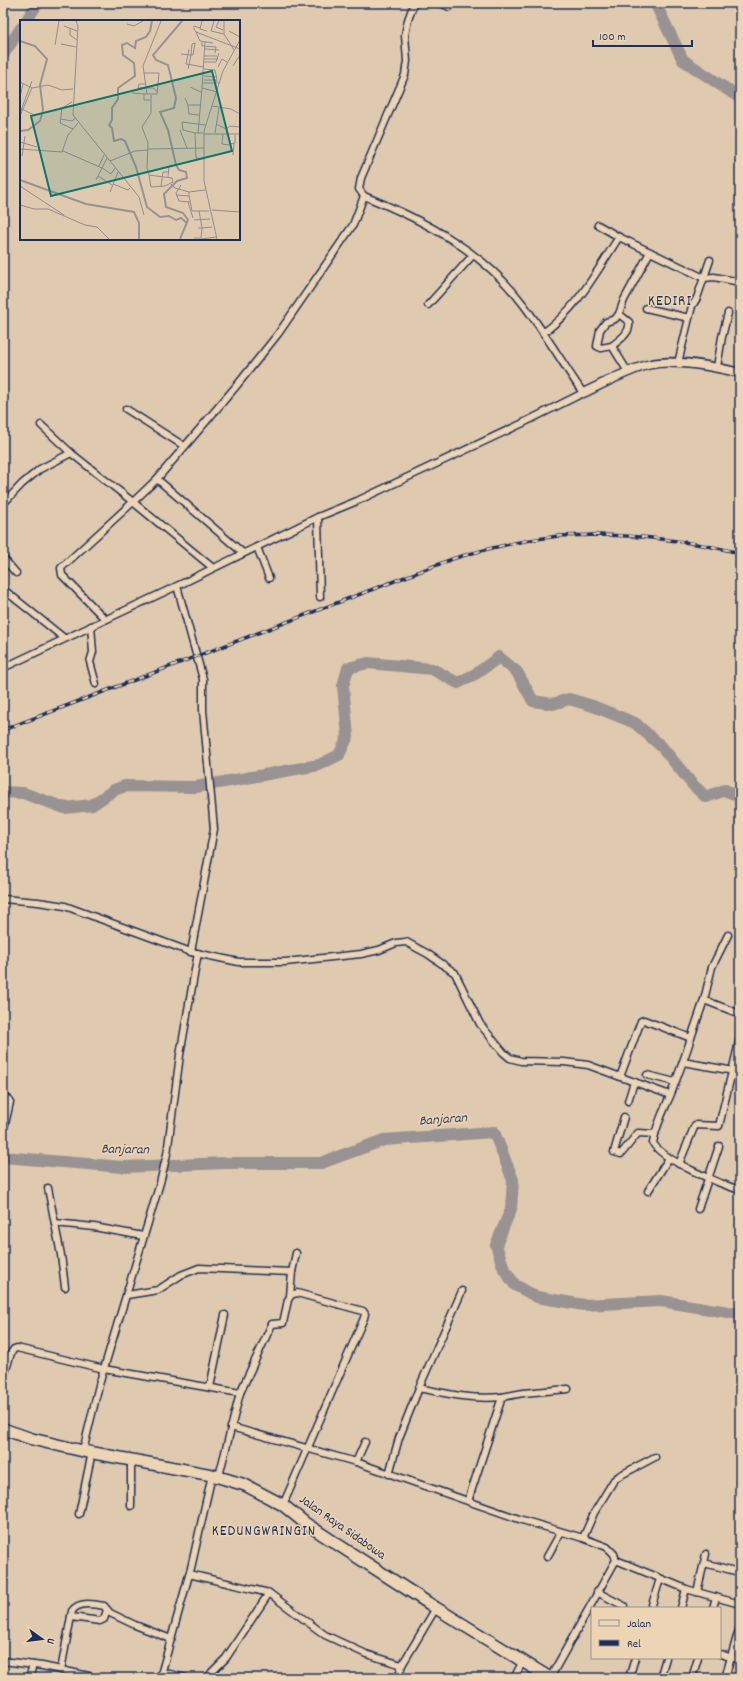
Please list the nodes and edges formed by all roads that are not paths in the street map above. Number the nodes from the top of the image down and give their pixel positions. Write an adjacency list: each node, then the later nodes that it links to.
1 (414, 3): 4 (street)
2 (441, 3): 3 (street)
3 (449, 7)
4 (364, 196): 8 (street); 26 (street)
5 (598, 225): 6 (street)
6 (619, 237): 7 (street); 17 (street)
7 (650, 252): 10 (street); 15 (street)
8 (473, 255): 12 (street); 17 (street)
9 (710, 260): 10 (street)
10 (704, 278): 11 (street); 16 (street)
11 (740, 282)
12 (428, 305)
13 (646, 308): 16 (street)
14 (728, 313): 20 (street)
15 (619, 314): 18 (street); 18 (street)
16 (689, 318): 19 (street)
17 (543, 333): 23 (street)
18 (612, 346): 21 (street)
19 (678, 363): 20 (street); 21 (street)
20 (717, 367): 22 (street)
21 (628, 372): 23 (street)
22 (740, 373)
23 (583, 393): 31 (street)
24 (126, 409): 26 (street)
25 (41, 425): 27 (street)
26 (184, 446): 28 (street)
27 (71, 454): 29 (street); 30 (street)
28 (157, 479): 29 (street); 33 (street)
29 (133, 502): 35 (street); 41 (street)
30 (3, 504)
31 (318, 517): 32 (street); 40 (street)
32 (257, 548): 33 (street); 37 (street)
33 (244, 553): 35 (street)
34 (3, 558): 36 (street)
35 (213, 568): 38 (street)
36 (16, 573)
37 (269, 578)
38 (177, 586): 41 (street); 48 (street)
39 (3, 589): 43 (street)
40 (320, 597)
41 (105, 619): 42 (street)
42 (91, 626): 43 (street); 45 (street)
43 (64, 638): 44 (street)
44 (3, 668)
45 (96, 684)
46 (3, 899): 48 (street)
47 (728, 935): 49 (street)
48 (195, 952): 57 (street); 75 (street)
49 (704, 1000): 50 (street); 51 (street)
50 (740, 1014)
51 (691, 1038): 53 (street); 57 (street)
52 (740, 1038): 54 (street)
53 (684, 1062): 54 (street); 59 (street)
54 (733, 1071): 55 (street); 68 (street)
55 (740, 1072)
56 (647, 1075): 59 (street)
57 (620, 1077): 58 (street)
58 (634, 1082): 60 (street); 62 (street)
59 (675, 1082): 60 (street)
60 (670, 1095): 65 (street)
61 (3, 1097): 64 (street)
62 (628, 1101)
63 (624, 1117): 65 (street)
64 (5, 1124)
65 (654, 1134): 67 (street)
66 (719, 1146): 69 (street)
67 (669, 1158): 68 (street); 72 (street)
68 (679, 1164): 69 (street)
69 (708, 1177): 71 (street); 73 (street)
70 (48, 1188): 74 (street)
71 (740, 1188)
72 (648, 1191)
73 (698, 1209)
74 (55, 1223): 75 (street); 78 (street)
75 (143, 1236): 80 (street)
76 (296, 1253): 77 (street)
77 (292, 1272): 80 (street); 81 (street)
78 (65, 1287)
79 (462, 1291): 86 (street)
80 (127, 1295): 83 (street)
81 (290, 1296): 88 (street); 93 (street)
82 (225, 1315): 85 (street)
83 (104, 1369): 84 (street); 85 (street); 94 (street)
84 (3, 1379)
85 (210, 1387): 88 (street)
86 (419, 1388): 89 (street); 98 (street)
87 (568, 1389): 89 (street)
88 (240, 1393): 90 (street)
89 (502, 1397): 100 (street)
90 (231, 1427): 93 (street); 99 (street)
91 (3, 1429): 94 (highway, Jalan Raya Sidabowa)
92 (365, 1442): 97 (street)
93 (307, 1449): 97 (street); 101 (street)
94 (87, 1452): 96 (highway, Jalan Raya Sidabowa); 103 (street)
95 (655, 1457): 105 (street)
96 (131, 1460): 99 (highway, Jalan Raya Sidabowa); 102 (street)
97 (356, 1462): 98 (street)
98 (389, 1474): 100 (street)
99 (215, 1475): 101 (highway, Jalan Raya Sidabowa); 111 (street)
100 (468, 1502): 104 (street)
101 (283, 1504): 123 (highway, Jalan Raya Sidabowa)
102 (131, 1506)
103 (79, 1514)
104 (562, 1532): 105 (street); 107 (street)
105 (583, 1538): 108 (street)
106 (706, 1554): 109 (street)
107 (546, 1557)
108 (616, 1560): 112 (street); 114 (street)
109 (704, 1563): 110 (street); 115 (street)
110 (735, 1571)
111 (189, 1574): 116 (street); 127 (street)
112 (660, 1578): 113 (street); 120 (street)
113 (686, 1589): 115 (street); 121 (street)
114 (597, 1592): 119 (street); 148 (street)
115 (697, 1592): 117 (street)
116 (269, 1593): 137 (street); 145 (street)
117 (716, 1597): 118 (street); 122 (street)
118 (740, 1604)
119 (624, 1606)
120 (651, 1607)
121 (681, 1607)
122 (713, 1607)
123 (436, 1608): 135 (highway, Jalan Raya Sidabowa); 137 (street)
124 (107, 1610): 125 (street); 125 (street); 127 (street)
125 (71, 1617): 138 (street)
126 (740, 1626): 129 (street)
127 (171, 1638): 140 (street)
128 (721, 1654): 129 (street)
129 (731, 1658): 134 (street); 152 (street)
130 (635, 1659): 149 (street)
131 (666, 1659): 150 (street)
132 (698, 1659): 151 (street)
133 (3, 1660): 136 (street)
134 (740, 1660)
135 (523, 1661): 147 (street); 148 (highway, Jalan Raya Sidabowa)
136 (33, 1665): 138 (street); 142 (street)
137 (402, 1665): 146 (street)
138 (61, 1670): 139 (street)
139 (68, 1671): 141 (street); 143 (street)
140 (161, 1675): 144 (street)
141 (89, 1676)
142 (29, 1678)
143 (67, 1678)
144 (186, 1678)
145 (208, 1678)
146 (398, 1678)
147 (514, 1678)
148 (550, 1678)
149 (629, 1678)
150 (660, 1678)
151 (692, 1678)
152 (725, 1678)

